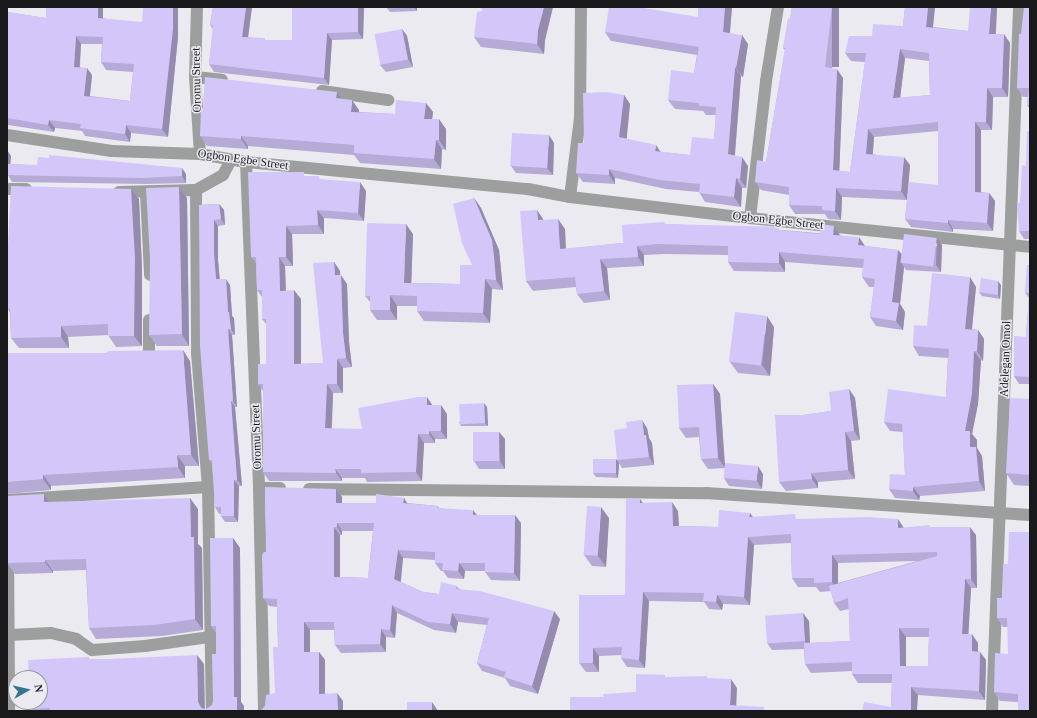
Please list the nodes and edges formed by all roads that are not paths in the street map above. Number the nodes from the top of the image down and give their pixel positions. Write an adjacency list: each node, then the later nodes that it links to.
1 (197, 7): 5 (street, Oromu Street)
2 (581, 7): 18 (street)
3 (778, 7): 20 (street)
4 (1019, 7): 21 (street, Adelegan Omol)
5 (195, 77): 6 (street); 10 (street, Oromu Street)
6 (233, 81)
7 (309, 90): 8 (street)
8 (388, 100)
9 (7, 136): 10 (street, Ogbon Egbe Street)
10 (200, 154): 11 (street, Ogbon Egbe Street)
11 (231, 160): 12 (street, Ogbon Egbe Street); 15 (street)
12 (246, 162): 18 (street, Ogbon Egbe Street); 31 (street, Oromu Street)
13 (9, 189): 14 (street); 19 (street)
14 (35, 190)
15 (196, 190): 17 (street); 29 (street)
16 (106, 191): 17 (street)
17 (146, 192): 23 (street)
18 (570, 197): 20 (street, Ogbon Egbe Street)
19 (10, 204)
20 (750, 218): 21 (street, Ogbon Egbe Street)
21 (1010, 244): 22 (street, Ogbon Egbe Street); 33 (street, Adelegan Omol)
22 (1030, 247)
23 (150, 284)
24 (150, 307): 26 (street)
25 (133, 353): 26 (street)
26 (149, 353): 27 (street)
27 (163, 353)
28 (183, 353): 29 (street)
29 (197, 353): 30 (street)
30 (208, 487): 32 (street); 37 (street)
31 (259, 488): 33 (street); 40 (street, Oromu Street)
32 (7, 500)
33 (1001, 514): 34 (street); 41 (street, Adelegan Omol)
34 (1030, 515)
35 (7, 532): 36 (street)
36 (9, 635): 37 (street); 38 (street)
37 (210, 637): 39 (street)
38 (9, 711)
39 (212, 711)
40 (264, 711)
41 (992, 711)

